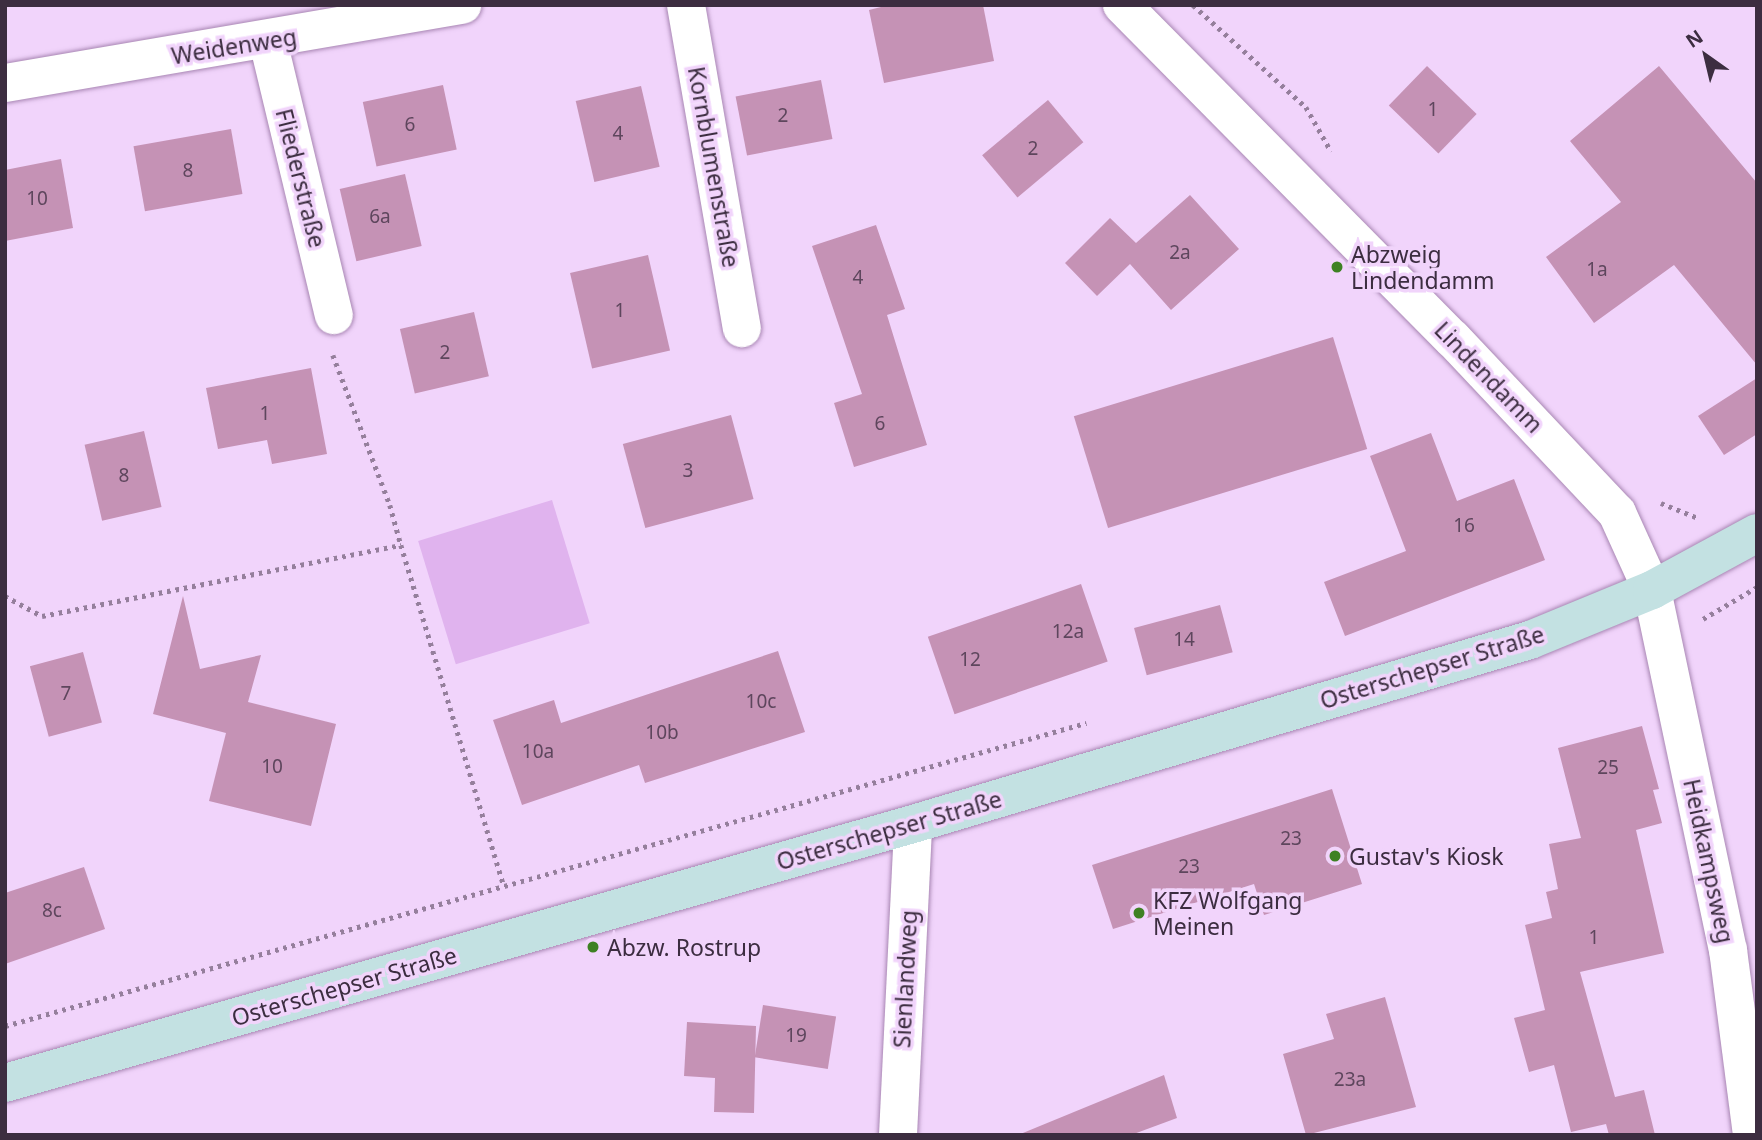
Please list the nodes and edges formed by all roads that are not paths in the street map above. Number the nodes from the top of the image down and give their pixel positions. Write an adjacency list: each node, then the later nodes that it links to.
1 (462, 5): 4 (street, Weidenweg)
2 (686, 5): 7 (street, Kornblumenstraße)
3 (1122, 5): 9 (street, Lindendamm)
4 (268, 41): 5 (street, Weidenweg); 6 (street, Fliederstraße)
5 (5, 83)
6 (334, 315)
7 (741, 328)
8 (1757, 533): 9 (main road, Osterschepser Straße)
9 (1652, 590): 10 (main road, Osterschepser Straße); 13 (street, Heidkampsweg)
10 (913, 824): 11 (main road, Osterschepser Straße); 12 (street, Sienlandweg)
11 (5, 1083)
12 (898, 1135)
13 (1752, 1135)

